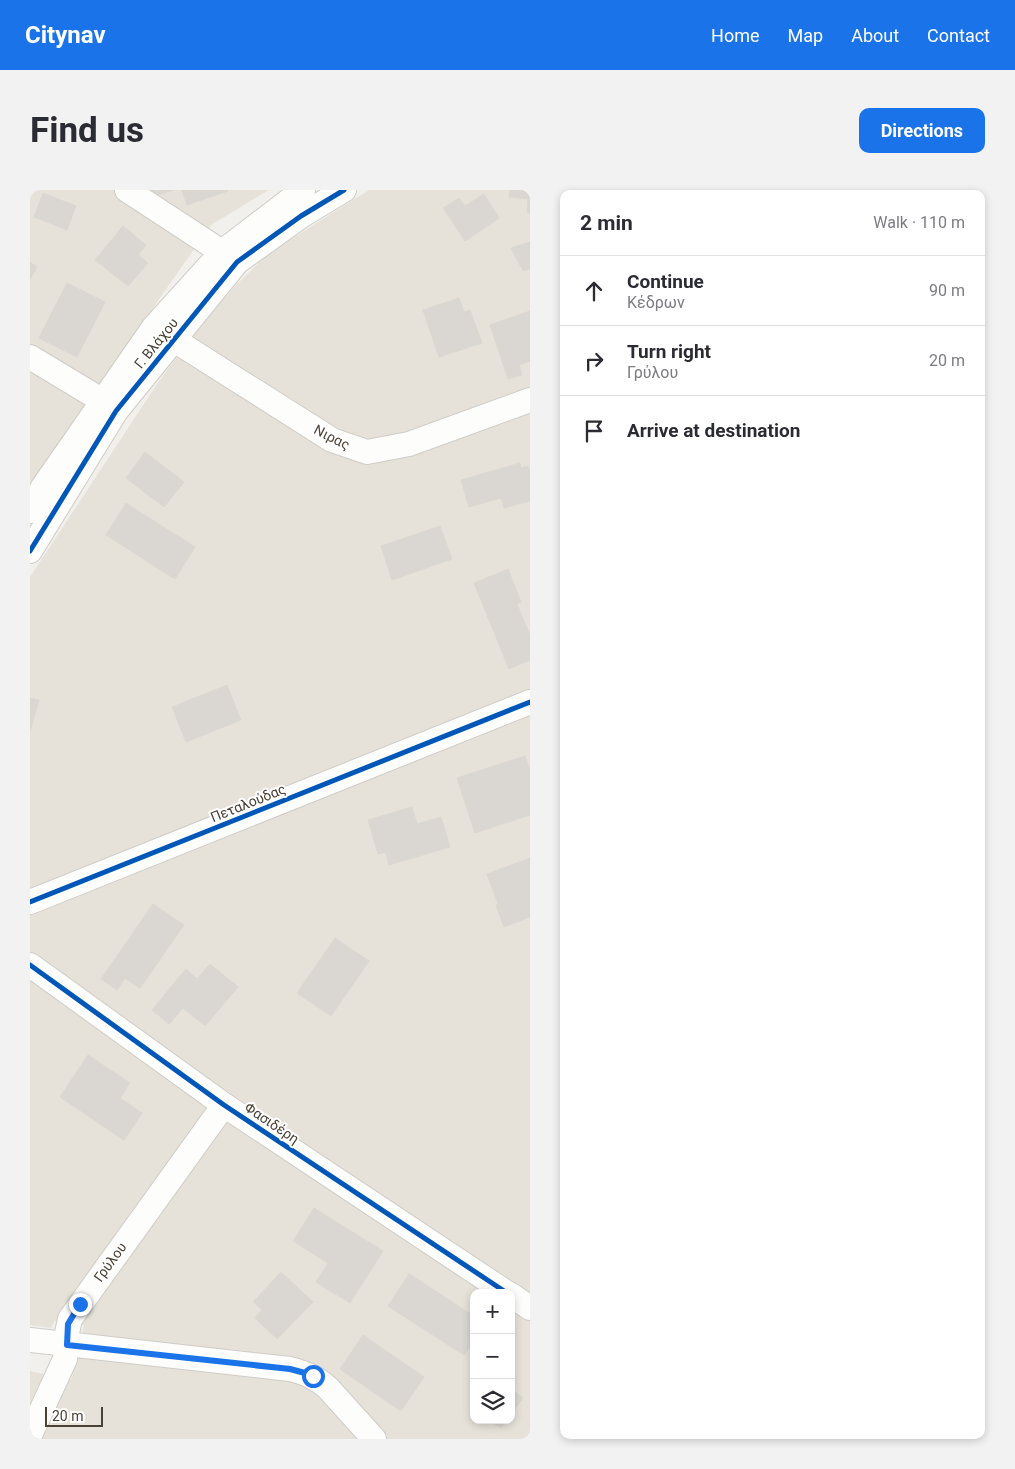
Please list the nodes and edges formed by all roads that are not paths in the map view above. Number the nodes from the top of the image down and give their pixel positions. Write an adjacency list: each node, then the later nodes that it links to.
1 (127, 190): 4 (street)
2 (303, 190): 4 (street, Γ. Βλάχου)
3 (344, 190): 4 (street, Γ. Βλάχου)
4 (229, 257): 5 (street, Γ. Βλάχου)
5 (164, 333): 7 (street, Νιρας); 8 (street, Γ. Βλάχου)
6 (30, 357): 8 (street)
7 (530, 400)
8 (109, 406): 9 (street, Γ. Βλάχου); 10 (street, Γ. Βλάχου)
9 (30, 510)
10 (30, 551)
11 (530, 702): 12 (street, Πεταλούδας)
12 (30, 902)
13 (30, 965): 14 (street, Φασιδέρη)
14 (224, 1105): 15 (street, Φασιδέρη); 19 (street, Γρύλου)
15 (501, 1289)
16 (515, 1299): 17 (street)
17 (530, 1308)
18 (30, 1340): 19 (street)
19 (67, 1345): 20 (street, Γρύλου); 21 (street)
20 (30, 1435)
21 (374, 1439)

